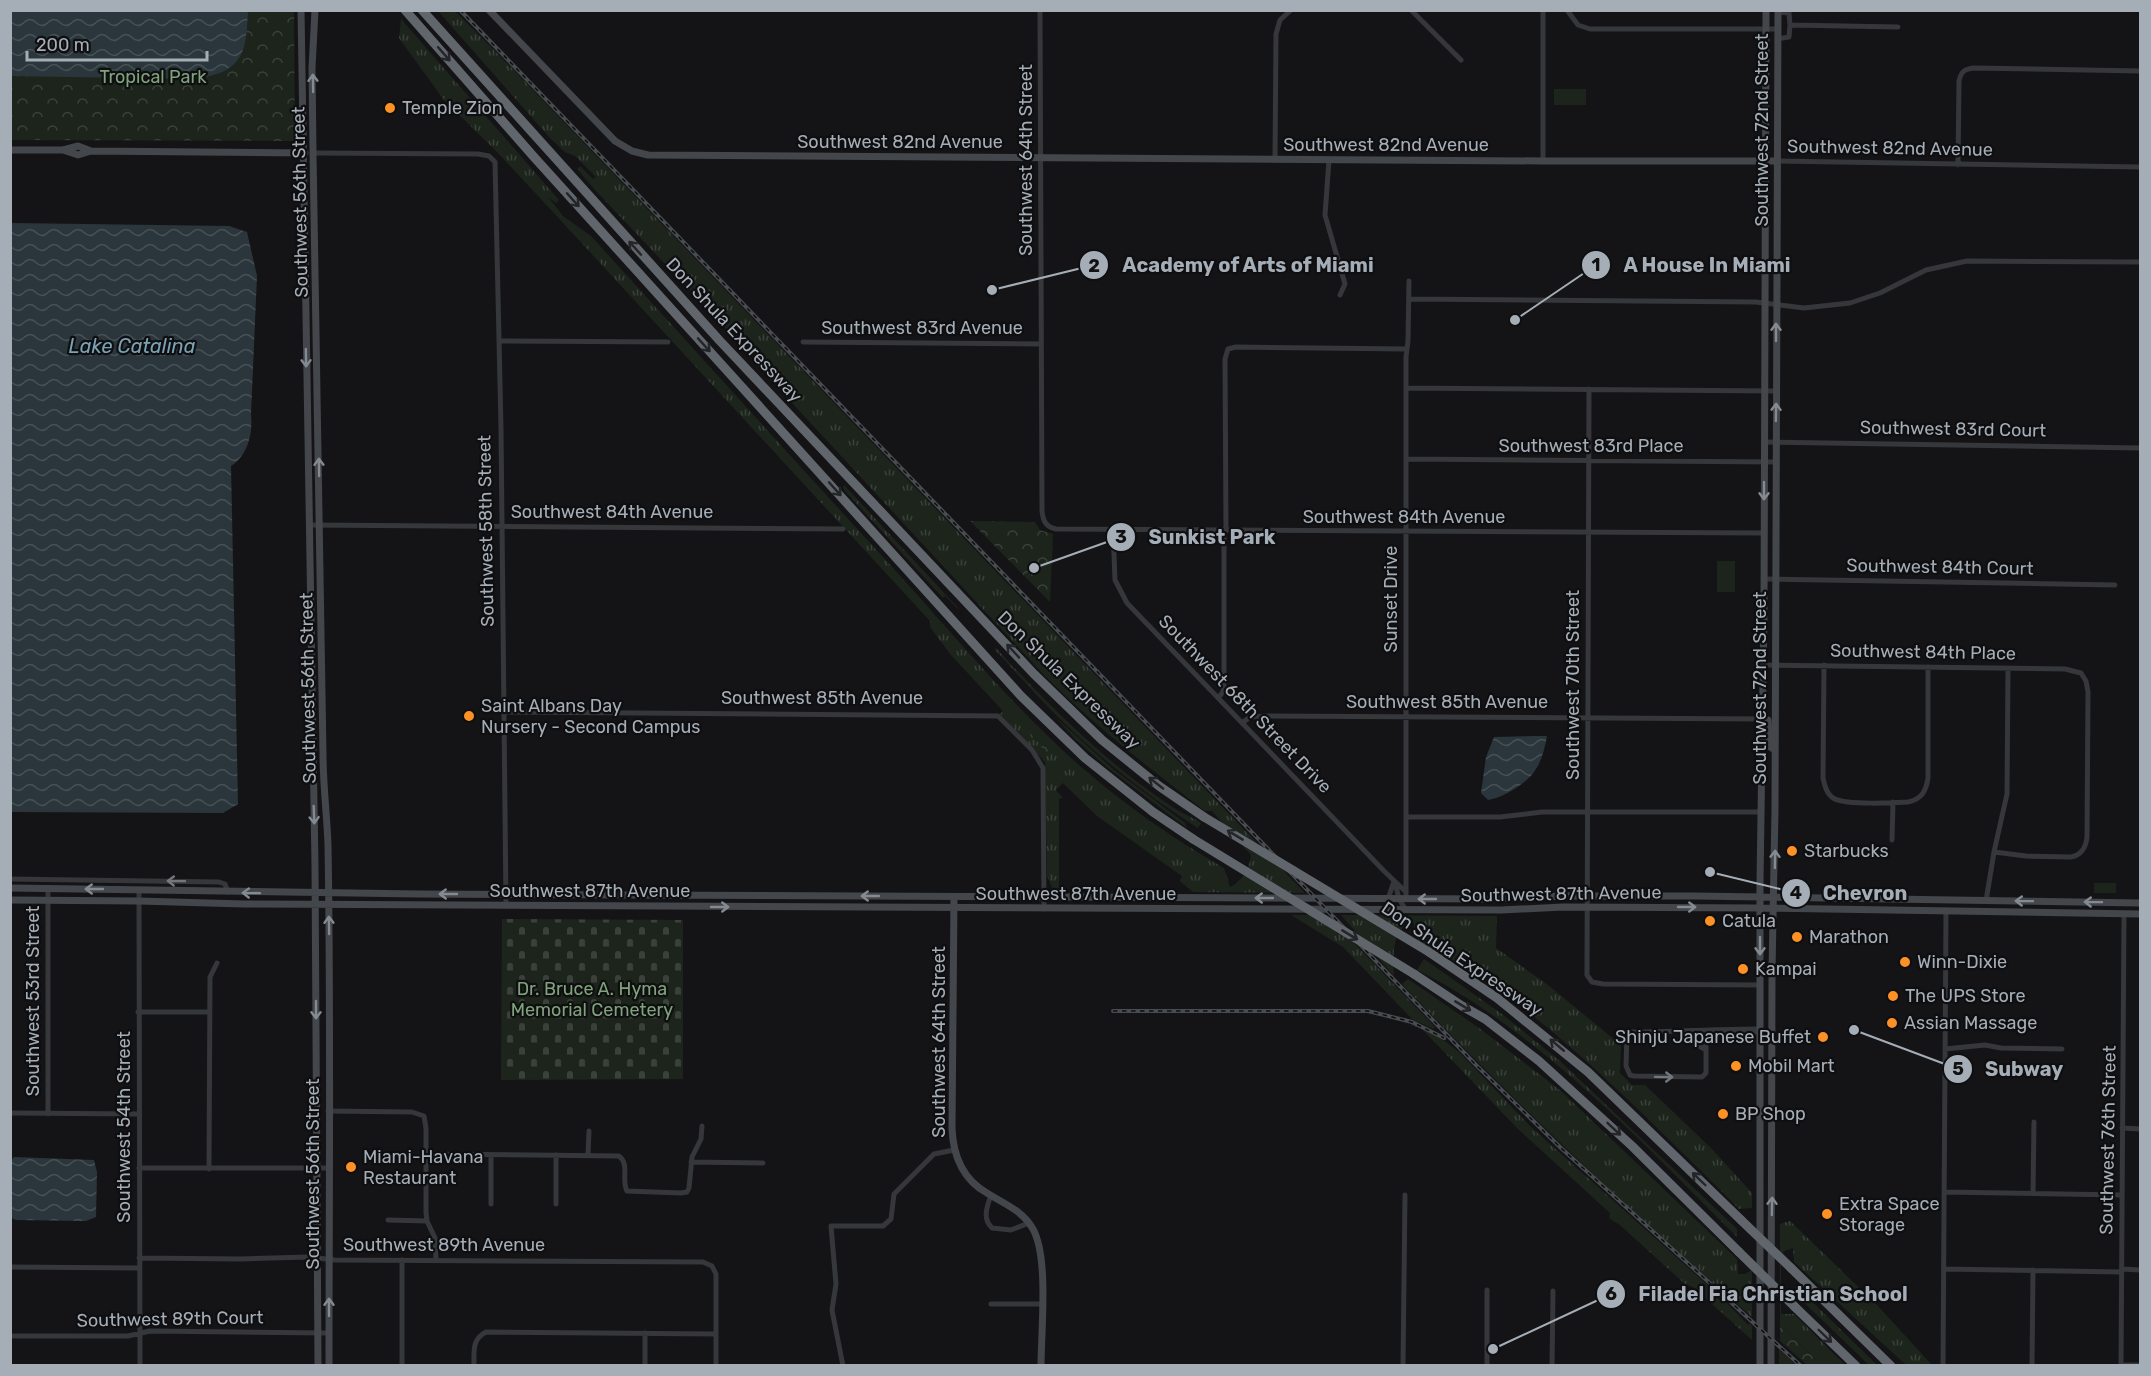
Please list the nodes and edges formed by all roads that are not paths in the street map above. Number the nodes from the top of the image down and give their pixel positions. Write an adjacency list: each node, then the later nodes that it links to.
1 (301, 10): 23 (main road, Southwest 56th Street)
2 (315, 10): 24 (main road, Southwest 56th Street, one-way to 2)
3 (405, 10): 228 (highway, Don Shula Expressway, one-way to 228, bridge)
4 (422, 10): 229 (highway, Don Shula Expressway, one-way to 4, bridge)
5 (1040, 10): 25 (street, Southwest 64th Street)
6 (1291, 10): 26 (street)
7 (1411, 10): 14 (street)
8 (1423, 10): 14 (street)
9 (1543, 10): 28 (street)
10 (1567, 10): 18 (street)
11 (1766, 10): 18 (main road, Southwest 72nd Street)
12 (489, 11): 25 (main road, Southwest 82nd Avenue)
13 (1778, 11): 15 (street); 17 (main road, Southwest 72nd Street)
14 (1418, 16): 20 (street)
15 (1790, 25): 16 (street); 19 (street)
16 (1899, 27)
17 (1777, 28): 18 (street); 19 (main road, Southwest 72nd Street)
18 (1766, 29): 29 (main road, Southwest 72nd Street)
19 (1778, 39): 30 (main road, Southwest 72nd Street)
20 (1461, 60)
21 (2140, 72): 31 (street)
22 (10, 150): 23 (main road)
23 (303, 153): 24 (main road); 39 (main road, Southwest 56th Street)
24 (314, 153): 40 (main road, Southwest 56th Street); 41 (street, Southwest 58th Street)
25 (1041, 158): 26 (main road, Southwest 82nd Avenue); 44 (street, Southwest 64th Street)
26 (1275, 160): 27 (main road, Southwest 82nd Avenue)
27 (1329, 160): 28 (main road, Southwest 82nd Avenue); 35 (street)
28 (1543, 161): 29 (main road, Southwest 82nd Avenue)
29 (1766, 161): 30 (main road, Southwest 82nd Avenue); 37 (main road, Southwest 72nd Street)
30 (1777, 161): 31 (street, Southwest 82nd Avenue); 38 (main road, Southwest 72nd Street)
31 (1958, 165): 32 (street, Southwest 82nd Avenue)
32 (2140, 167)
33 (2140, 262): 38 (street)
34 (1409, 280): 36 (street, Sunset Drive)
35 (1341, 295)
36 (1409, 299): 37 (street); 45 (street, Sunset Drive)
37 (1766, 302): 38 (street); 48 (main road, Southwest 72nd Street)
38 (1777, 305): 49 (main road, Southwest 72nd Street, one-way to 38)
39 (306, 327): 40 (main road); 58 (main road, Southwest 56th Street, one-way to 58)
40 (316, 327): 59 (main road, Southwest 56th Street, one-way to 40)
41 (499, 341): 42 (street); 60 (street, Southwest 58th Street)
42 (668, 342)
43 (803, 342): 44 (street, Southwest 83rd Avenue)
44 (1041, 344): 57 (street, Southwest 64th Street)
45 (1407, 349): 46 (street, Sunset Drive); 63 (street)
46 (1406, 388): 47 (street); 53 (street, Sunset Drive)
47 (1589, 388): 48 (street); 54 (street, Southwest 70th Street)
48 (1765, 390): 49 (street); 51 (main road, Southwest 72nd Street)
49 (1776, 391): 50 (main road, Southwest 72nd Street, one-way to 49)
50 (1776, 441): 51 (street, Southwest 83rd Court); 52 (street, Southwest 83rd Court); 56 (main road, Southwest 72nd Street)
51 (1765, 442): 55 (main road, Southwest 72nd Street)
52 (2140, 448)
53 (1406, 459): 54 (street, Southwest 83rd Place); 64 (street, Sunset Drive)
54 (1589, 460): 55 (street, Southwest 83rd Place); 65 (street, Southwest 70th Street)
55 (1765, 462): 56 (street, Southwest 83rd Place); 66 (main road, Southwest 72nd Street, one-way to 66)
56 (1776, 462): 67 (main road, Southwest 72nd Street)
57 (1046, 524): 62 (street, Southwest 84th Avenue)
58 (309, 525): 59 (street, Southwest 84th Avenue); 76 (main road, Southwest 56th Street)
59 (320, 525): 60 (street, Southwest 84th Avenue); 77 (main road, Southwest 56th Street)
60 (501, 526): 61 (street, Southwest 84th Avenue); 79 (street, Southwest 58th Street)
61 (843, 529)
62 (1113, 529): 63 (street, Southwest 84th Avenue); 78 (street, Southwest 68th Street Drive)
63 (1225, 531): 64 (street, Southwest 84th Avenue); 78 (street)
64 (1406, 532): 65 (street, Southwest 84th Avenue); 80 (street, Sunset Drive)
65 (1588, 533): 66 (street, Southwest 84th Avenue); 81 (street, Southwest 70th Street)
66 (1764, 533): 67 (main road); 68 (main road, Southwest 72nd Street)
67 (1776, 533): 69 (main road, Southwest 72nd Street)
68 (1764, 579): 69 (street, Southwest 84th Court); 71 (main road, Southwest 72nd Street)
69 (1775, 580): 70 (street, Southwest 84th Court); 72 (main road, Southwest 72nd Street)
70 (2115, 585)
71 (1763, 664): 72 (street, Southwest 84th Place); 82 (main road, Southwest 72nd Street)
72 (1775, 664): 73 (street, Southwest 84th Place); 84 (main road, Southwest 72nd Street)
73 (1824, 665): 74 (street, Southwest 84th Place); 85 (street)
74 (1929, 667): 75 (street, Southwest 84th Place); 85 (street)
75 (2008, 668): 90 (street); 90 (street, Southwest 84th Place)
76 (311, 678): 77 (main road); 99 (main road, Southwest 56th Street, one-way to 99)
77 (322, 678): 98 (main road, Southwest 56th Street)
78 (1218, 698): 83 (street, Southwest 68th Street Drive)
79 (504, 712): 100 (street, Southwest 58th Street); 110 (street, Southwest 85th Avenue)
80 (1406, 717): 81 (street, Southwest 85th Avenue); 83 (street, Southwest 85th Avenue); 88 (street, Sunset Drive)
81 (1588, 718): 82 (street, Southwest 85th Avenue); 86 (street, Southwest 70th Street)
82 (1763, 719): 84 (main road); 87 (main road, Southwest 72nd Street)
83 (1242, 723): 93 (street, Southwest 68th Street Drive)
84 (1775, 750): 112 (main road, Southwest 72nd Street, one-way to 84)
85 (1893, 802): 89 (street)
86 (1588, 812): 87 (street); 88 (street); 107 (street, Southwest 70th Street)
87 (1761, 812): 111 (main road, Southwest 72nd Street)
88 (1406, 817): 91 (street, Sunset Drive)
89 (1892, 840)
90 (1994, 852): 120 (street)
91 (1406, 872): 93 (street); 106 (street, Sunset Drive)
92 (10, 879): 97 (street, Southwest 87th Avenue, one-way to 92)
93 (1394, 881): 106 (street, Southwest 68th Street Drive); 106 (street, Southwest 68th Street Drive); 114 (street)
94 (10, 888): 95 (main road, Southwest 87th Avenue)
95 (48, 889): 96 (main road, Southwest 87th Avenue, one-way to 95); 117 (street, Southwest 53rd Street)
96 (139, 889): 97 (main road, Southwest 87th Avenue); 119 (street, Southwest 54th Street)
97 (228, 892): 99 (main road, Southwest 87th Avenue, one-way to 97); 123 (main road)
98 (328, 893): 99 (main road, Southwest 87th Avenue); 100 (main road, Southwest 87th Avenue, one-way to 98); 125 (main road, Southwest 56th Street)
99 (315, 894): 126 (main road, Southwest 56th Street)
100 (506, 894): 101 (main road, Southwest 87th Avenue); 127 (street, Southwest 58th Street)
101 (599, 895): 102 (main road, Southwest 87th Avenue); 128 (main road)
102 (661, 895): 103 (main road, Southwest 87th Avenue); 129 (main road)
103 (690, 896): 104 (main road, Southwest 87th Avenue); 130 (main road)
104 (746, 896): 105 (main road, Southwest 87th Avenue); 131 (main road)
105 (846, 896): 108 (main road, Southwest 87th Avenue, one-way to 105); 133 (main road)
106 (1404, 896): 114 (main road, Southwest 87th Avenue); 115 (main road, Southwest 87th Avenue, one-way to 106); 140 (main road)
107 (1587, 896): 111 (main road, Southwest 87th Avenue); 115 (main road, Southwest 87th Avenue); 132 (street, Southwest 70th Street)
108 (929, 897): 109 (main road, Southwest 87th Avenue); 134 (main road)
109 (954, 897): 110 (main road, Southwest 87th Avenue); 135 (main road, Southwest 64th Street)
110 (1044, 897): 113 (main road, Southwest 87th Avenue); 138 (street)
111 (1760, 897): 112 (main road, Southwest 87th Avenue); 136 (main road, Southwest 72nd Street)
112 (1774, 897): 118 (main road, Southwest 87th Avenue); 137 (main road, Southwest 72nd Street)
113 (1226, 898): 114 (main road, Southwest 87th Avenue, one-way to 113); 139 (main road)
114 (1388, 898)
115 (1490, 899): 141 (main road)
116 (10, 900): 117 (main road, Southwest 87th Avenue)
117 (48, 900): 119 (main road, Southwest 87th Avenue); 163 (street, Southwest 53rd Street)
118 (1874, 900): 120 (main road, Southwest 87th Avenue); 142 (main road)
119 (139, 901): 123 (main road, Southwest 87th Avenue); 152 (street, Southwest 54th Street)
120 (1986, 901): 121 (main road, Southwest 87th Avenue, one-way to 120); 144 (main road)
121 (2062, 902): 122 (main road, Southwest 87th Avenue, one-way to 121); 145 (main road)
122 (2124, 902): 124 (main road, Southwest 87th Avenue); 146 (main road)
123 (214, 903): 126 (main road, Southwest 87th Avenue)
124 (2140, 903)
125 (328, 904): 126 (main road, Southwest 87th Avenue); 127 (main road, Southwest 87th Avenue); 161 (main road, Southwest 56th Street, one-way to 125)
126 (316, 905): 180 (main road, Southwest 56th Street, one-way to 180)
127 (506, 906): 128 (main road, Southwest 87th Avenue)
128 (599, 906): 129 (main road, Southwest 87th Avenue)
129 (661, 907): 130 (main road, Southwest 87th Avenue)
130 (689, 907): 131 (main road, Southwest 87th Avenue, one-way to 131)
131 (746, 907): 133 (main road, Southwest 87th Avenue)
132 (1587, 907): 136 (main road, Southwest 87th Avenue, one-way to 136); 141 (main road, Southwest 87th Avenue); 149 (street, Southwest 70th Street)
133 (846, 908): 134 (main road, Southwest 87th Avenue)
134 (928, 908): 135 (main road, Southwest 87th Avenue)
135 (954, 908): 138 (main road, Southwest 87th Avenue); 170 (main road, Southwest 64th Street)
136 (1760, 908): 137 (main road, Southwest 87th Avenue); 149 (main road, Southwest 72nd Street, one-way to 149)
137 (1774, 908): 142 (main road, Southwest 87th Avenue); 151 (main road, Southwest 72nd Street)
138 (1044, 909): 139 (main road, Southwest 87th Avenue)
139 (1226, 910): 140 (main road, Southwest 87th Avenue)
140 (1406, 910): 141 (main road, Southwest 87th Avenue)
141 (1501, 910)
142 (1874, 911): 143 (main road, Southwest 87th Avenue)
143 (1946, 912): 144 (main road, Southwest 87th Avenue); 156 (street)
144 (1990, 912): 145 (main road, Southwest 87th Avenue)
145 (2049, 913): 146 (main road, Southwest 87th Avenue)
146 (2124, 914): 147 (main road, Southwest 87th Avenue); 167 (street, Southwest 76th Street)
147 (2140, 914)
148 (217, 963): 153 (street)
149 (1760, 985): 150 (main road, Southwest 72nd Street)
150 (1761, 1007): 151 (main road); 154 (main road, Southwest 72nd Street)
151 (1772, 1008): 160 (main road, Southwest 72nd Street)
152 (138, 1012): 153 (street); 164 (street, Southwest 54th Street)
153 (210, 1012): 179 (street)
154 (1761, 1030): 155 (street); 158 (street); 159 (main road, Southwest 72nd Street)
155 (1687, 1032): 158 (street); 158 (street, one-way to 158)
156 (1945, 1049): 157 (street); 183 (street)
157 (2062, 1049)
158 (1706, 1050)
159 (1761, 1074): 160 (main road); 181 (main road, Southwest 72nd Street)
160 (1773, 1074): 182 (main road, Southwest 72nd Street)
161 (328, 1111): 171 (street); 178 (main road, Southwest 56th Street)
162 (10, 1113): 163 (street)
163 (48, 1114): 164 (street)
164 (139, 1114): 177 (street, Southwest 54th Street)
165 (2034, 1122): 184 (street)
166 (702, 1126): 175 (street)
167 (2122, 1128): 168 (street); 187 (street, Southwest 76th Street)
168 (2140, 1129)
169 (589, 1131): 174 (street)
170 (954, 1150): 185 (main road, Southwest 64th Street); 221 (street)
171 (426, 1154): 172 (street); 191 (street)
172 (491, 1155): 173 (street); 188 (street)
173 (556, 1155): 174 (street); 189 (street)
174 (588, 1155): 175 (street)
175 (691, 1162): 176 (street)
176 (763, 1163)
177 (139, 1168): 179 (street); 194 (street, Southwest 54th Street)
178 (328, 1168): 180 (street); 195 (main road, Southwest 56th Street)
179 (209, 1169): 180 (street)
180 (318, 1169): 193 (main road, Southwest 56th Street)
181 (1761, 1170): 182 (main road); 226 (main road, Southwest 72nd Street)
182 (1773, 1171): 227 (main road, Southwest 72nd Street, one-way to 182)
183 (1945, 1192): 184 (street); 200 (street)
184 (2033, 1193): 187 (street)
185 (991, 1195): 192 (main road, Southwest 64th Street); 192 (street)
186 (1405, 1195): 223 (street)
187 (2122, 1195): 202 (street, Southwest 76th Street)
188 (491, 1203)
189 (556, 1204)
190 (388, 1220): 191 (street)
191 (427, 1221): 197 (street)
192 (1029, 1222): 207 (main road, Southwest 64th Street)
193 (317, 1257): 194 (street, Southwest 89th Avenue); 195 (street, Southwest 89th Avenue); 208 (main road, Southwest 56th Street)
194 (139, 1258): 199 (street, Southwest 54th Street)
195 (329, 1259): 196 (street, Southwest 89th Avenue); 209 (main road, Southwest 56th Street, one-way to 195)
196 (402, 1260): 197 (street, Southwest 89th Avenue); 217 (street)
197 (436, 1261): 212 (street, Southwest 89th Avenue)
198 (10, 1267): 199 (street)
199 (139, 1268): 211 (street, Southwest 54th Street)
200 (1944, 1269): 201 (street); 230 (street)
201 (2033, 1270): 202 (street); 231 (street)
202 (2122, 1270): 203 (street); 232 (street, Southwest 76th Street)
203 (2140, 1270)
204 (1487, 1290): 224 (street)
205 (1553, 1291): 225 (street)
206 (991, 1304): 207 (street)
207 (1042, 1304): 222 (main road, Southwest 64th Street)
208 (318, 1333): 209 (street, Southwest 89th Court); 211 (street, Southwest 89th Court); 215 (main road, Southwest 56th Street)
209 (329, 1333): 216 (main road, Southwest 56th Street)
210 (645, 1333): 212 (street); 218 (street); 219 (street)
211 (140, 1334): 213 (street, Southwest 89th Court); 214 (street, Southwest 54th Street)
212 (716, 1334): 220 (street)
213 (10, 1336)
214 (140, 1365)
215 (318, 1365)
216 (329, 1365)
217 (402, 1365)
218 (474, 1365)
219 (645, 1365)
220 (716, 1365)
221 (843, 1365)
222 (1041, 1365)
223 (1403, 1365)
224 (1487, 1365)
225 (1552, 1365)
226 (1760, 1365)
227 (1771, 1365)
228 (1856, 1365)
229 (1891, 1365)
230 (1943, 1365)
231 (2032, 1365)
232 (2121, 1365): 233 (street)
233 (2140, 1365)

